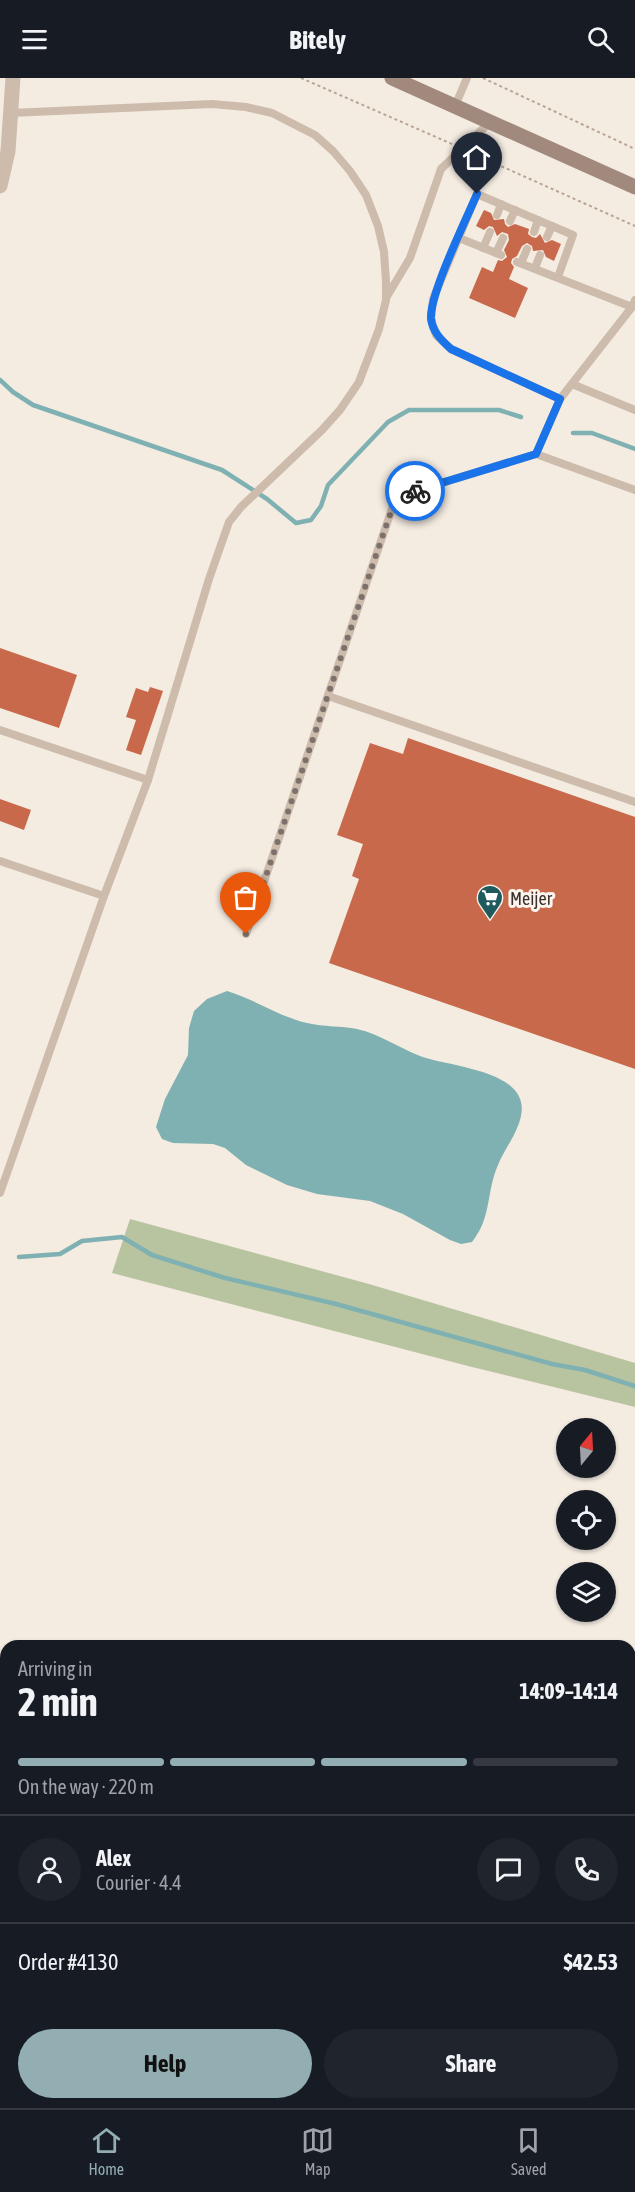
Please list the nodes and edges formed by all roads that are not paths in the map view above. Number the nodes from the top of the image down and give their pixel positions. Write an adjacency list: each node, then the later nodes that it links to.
1 (13, 78): 5 (street)
2 (392, 78): 4 (main road)
3 (467, 78): 4 (lane)
4 (455, 106): 6 (main road)
5 (5, 113): 7 (street); 25 (lane)
6 (490, 122): 8 (main road); 25 (lane)
7 (0, 186)
8 (635, 187)
9 (501, 204): 10 (lane); 11 (lane); 18 (lane)
10 (514, 210): 12 (lane); 13 (lane)
11 (497, 215)
12 (538, 220): 14 (lane); 16 (lane)
13 (510, 221)
14 (552, 226): 17 (lane); 24 (lane)
15 (489, 232): 20 (lane)
16 (534, 232)
17 (547, 237)
18 (459, 238): 20 (lane); 28 (lane)
19 (502, 238): 20 (lane)
20 (483, 248)
21 (526, 249): 23 (lane)
22 (540, 255): 23 (lane)
23 (535, 268): 24 (lane)
24 (558, 278): 26 (lane)
25 (386, 300): 34 (lane)
26 (633, 304): 27 (lane)
27 (572, 384): 28 (lane); 29 (lane)
28 (560, 399): 30 (lane)
29 (635, 410)
30 (536, 454): 31 (lane); 32 (lane)
31 (635, 490)
32 (328, 696): 35 (lane); 38 (lane)
33 (0, 730): 34 (lane)
34 (148, 780): 37 (lane)
35 (635, 802)
36 (0, 861): 37 (lane)
37 (104, 896): 39 (lane)
38 (246, 934)
39 (0, 1193)

